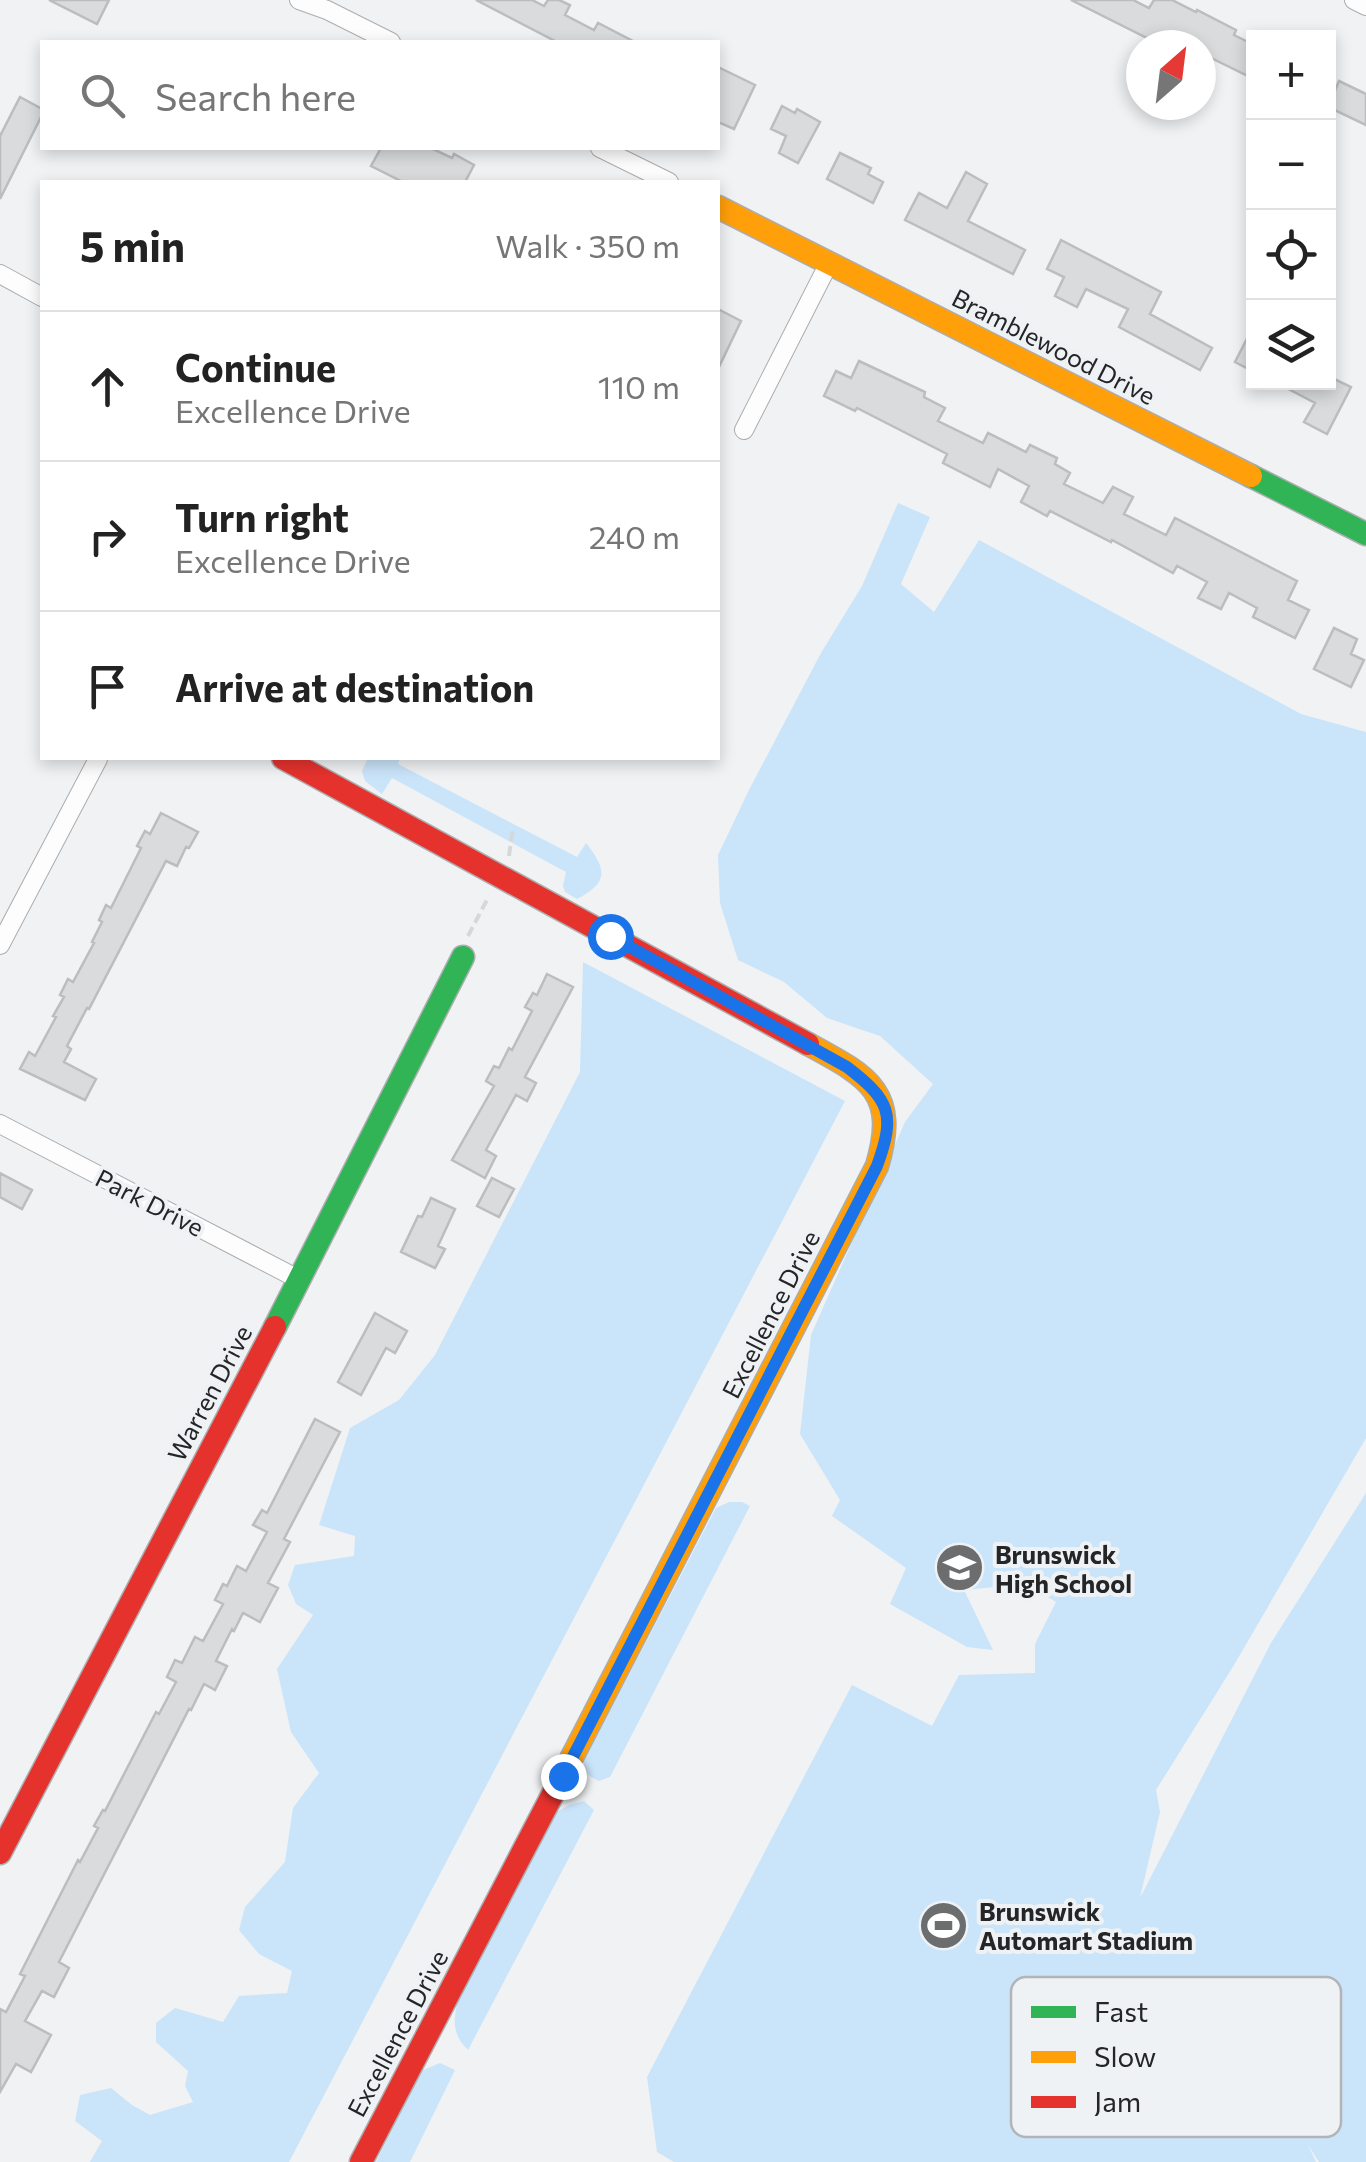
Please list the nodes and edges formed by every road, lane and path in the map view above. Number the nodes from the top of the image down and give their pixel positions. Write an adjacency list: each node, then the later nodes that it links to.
1 (299, 0): 4 (street)
2 (1354, 0): 3 (street)
3 (1366, 6)
4 (387, 40)
5 (604, 150): 6 (street)
6 (665, 180)
7 (720, 208): 8 (street, Bramblewood Drive)
8 (829, 263): 11 (street); 12 (street, Bramblewood Drive)
9 (0, 274): 10 (street)
10 (40, 296)
11 (744, 430)
12 (1366, 534)
13 (97, 760): 15 (street)
14 (287, 760): 20 (street, Excellence Drive)
15 (0, 945)
16 (462, 957): 18 (street, Warren Drive)
17 (0, 1124): 18 (street, Park Drive)
18 (300, 1280): 19 (street, Warren Drive)
19 (0, 1852)
20 (361, 2162)

